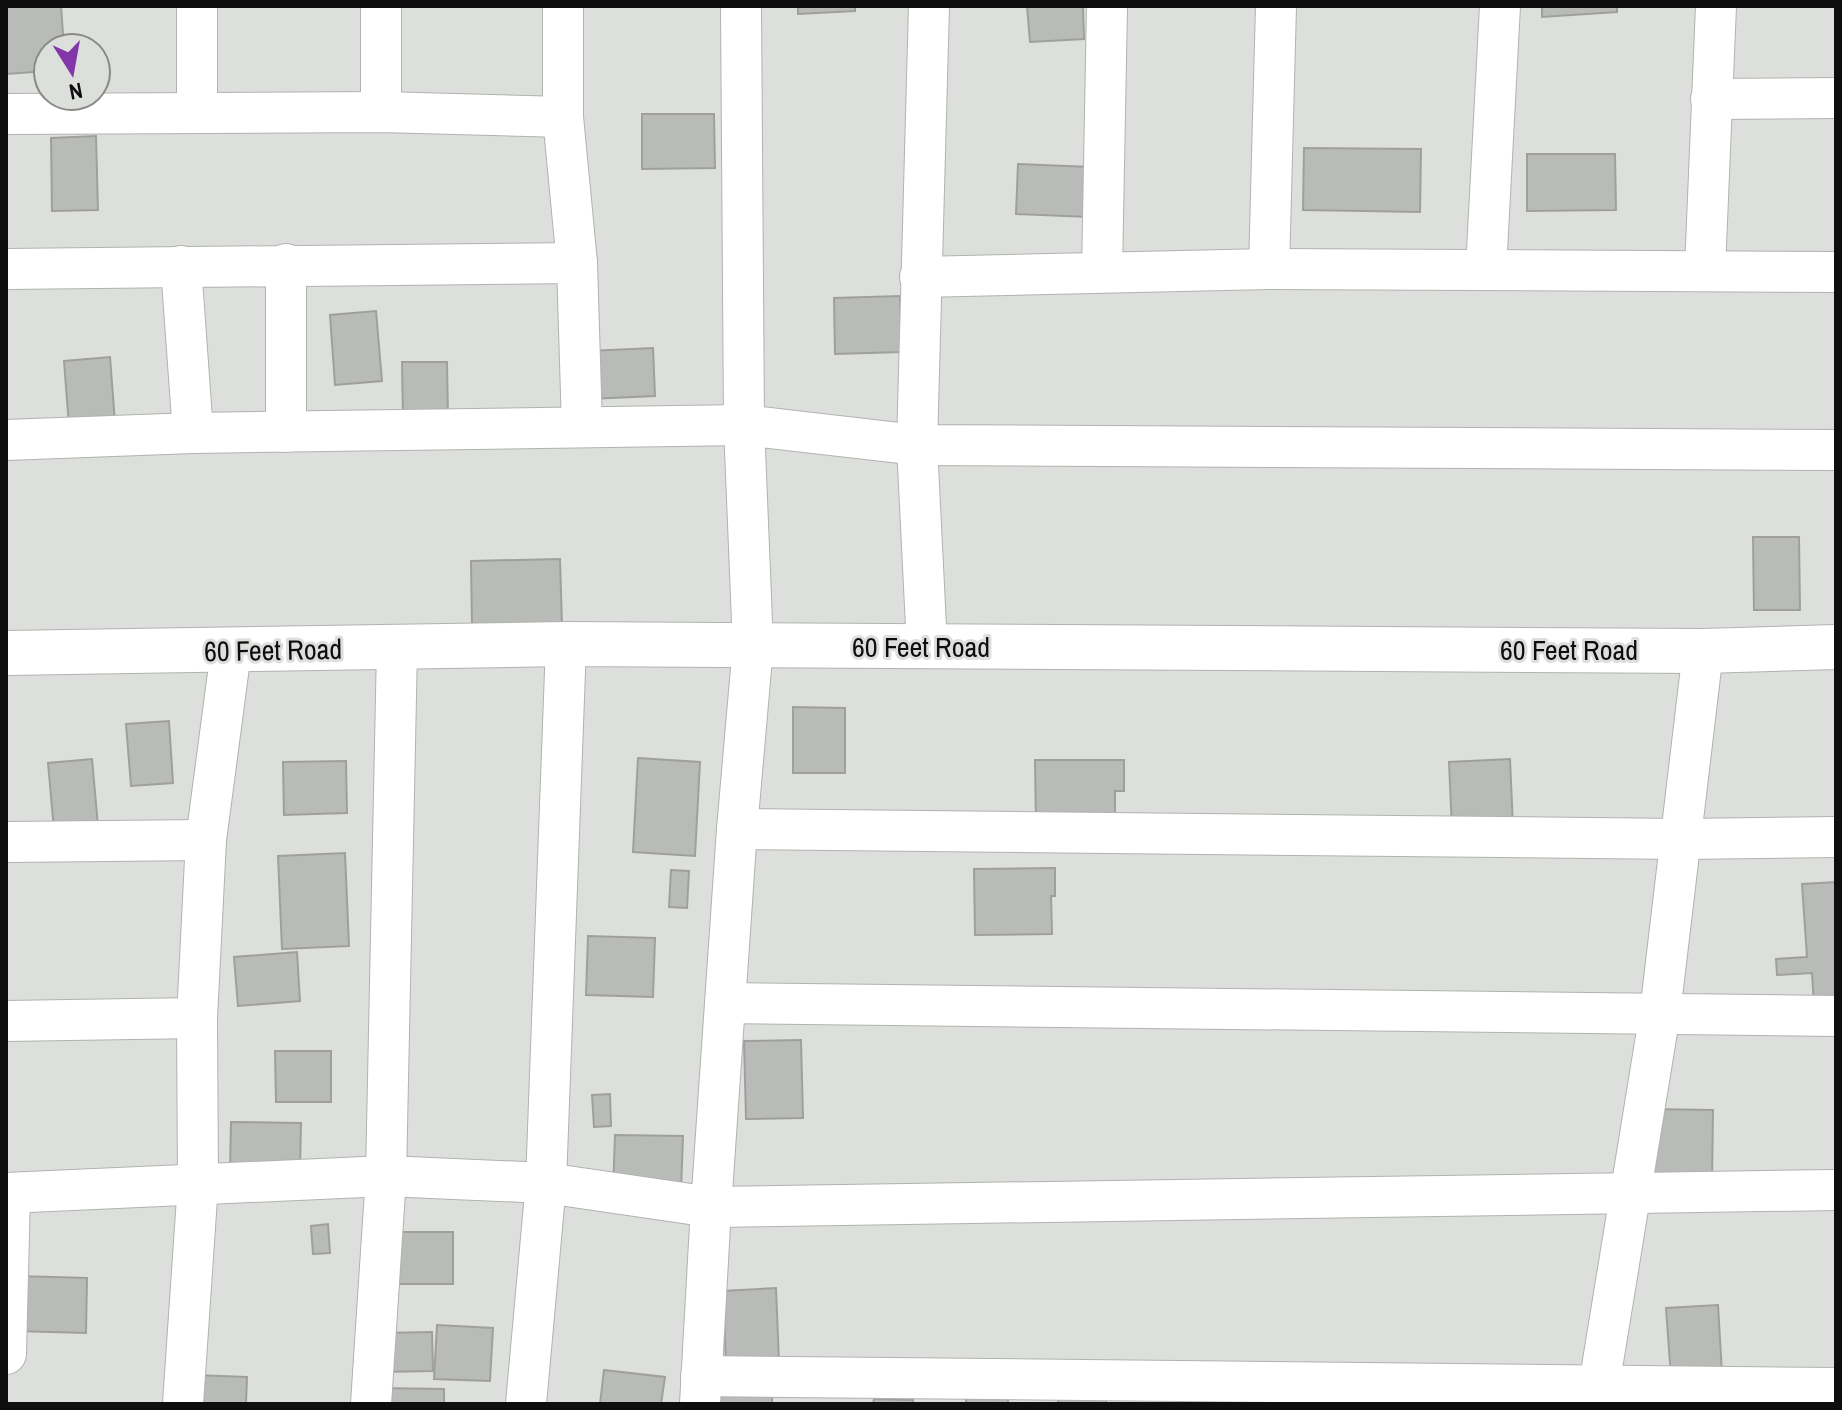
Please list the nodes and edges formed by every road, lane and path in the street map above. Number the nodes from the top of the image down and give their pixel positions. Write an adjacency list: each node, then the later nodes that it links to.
1 (197, 6): 13 (street)
2 (381, 6): 12 (street)
3 (563, 6): 15 (street)
4 (741, 6): 26 (street)
5 (929, 6): 25 (street)
6 (1107, 6): 23 (street)
7 (1276, 6): 20 (street)
8 (1500, 6): 21 (street)
9 (1716, 6): 11 (street)
10 (1836, 98): 11 (street)
11 (1711, 99): 22 (street)
12 (381, 112): 13 (street); 15 (street)
13 (197, 113): 14 (street)
14 (6, 114)
15 (563, 117): 16 (street)
16 (577, 263): 17 (street); 27 (street)
17 (286, 264): 18 (street); 28 (street)
18 (181, 266): 19 (street); 29 (street)
19 (6, 269)
20 (1269, 269): 21 (street); 23 (street)
21 (1486, 270): 22 (street)
22 (1705, 270): 24 (street)
23 (1102, 272): 25 (street)
24 (1836, 272)
25 (920, 277): 31 (street)
26 (744, 425): 27 (street); 31 (street); 34 (street)
27 (582, 427): 28 (street)
28 (286, 432): 29 (street)
29 (193, 433): 30 (street)
30 (6, 440)
31 (917, 445): 32 (street); 35 (street)
32 (1836, 450)
33 (566, 644): 34 (street, 60 Feet Road); 37 (street, 60 Feet Road); 53 (street)
34 (753, 646): 35 (street, 60 Feet Road); 41 (street)
35 (927, 647): 39 (street, 60 Feet Road)
36 (1836, 647): 39 (street, 60 Feet Road)
37 (397, 648): 38 (street, 60 Feet Road); 51 (street)
38 (231, 651): 40 (street, 60 Feet Road); 44 (street)
39 (1703, 651): 43 (street)
40 (6, 653)
41 (737, 829): 43 (street); 46 (street)
42 (1836, 837): 43 (street)
43 (1680, 839): 47 (street)
44 (206, 840): 45 (street); 49 (street)
45 (6, 842)
46 (726, 1003): 47 (street); 57 (street)
47 (1660, 1013): 48 (street); 55 (street)
48 (1836, 1016)
49 (197, 1018): 50 (street); 52 (street)
50 (6, 1021)
51 (386, 1176): 52 (street); 53 (street); 63 (street)
52 (198, 1183): 56 (street); 62 (street)
53 (546, 1183): 57 (street); 64 (street)
54 (1836, 1190): 55 (street)
55 (1631, 1192): 57 (street); 61 (street)
56 (8, 1194): 58 (street)
57 (711, 1207): 60 (street)
58 (6, 1354)
59 (1836, 1388): 61 (street)
60 (701, 1390): 61 (street)
61 (1597, 1394)
62 (183, 1404)
63 (371, 1404)
64 (526, 1404)

